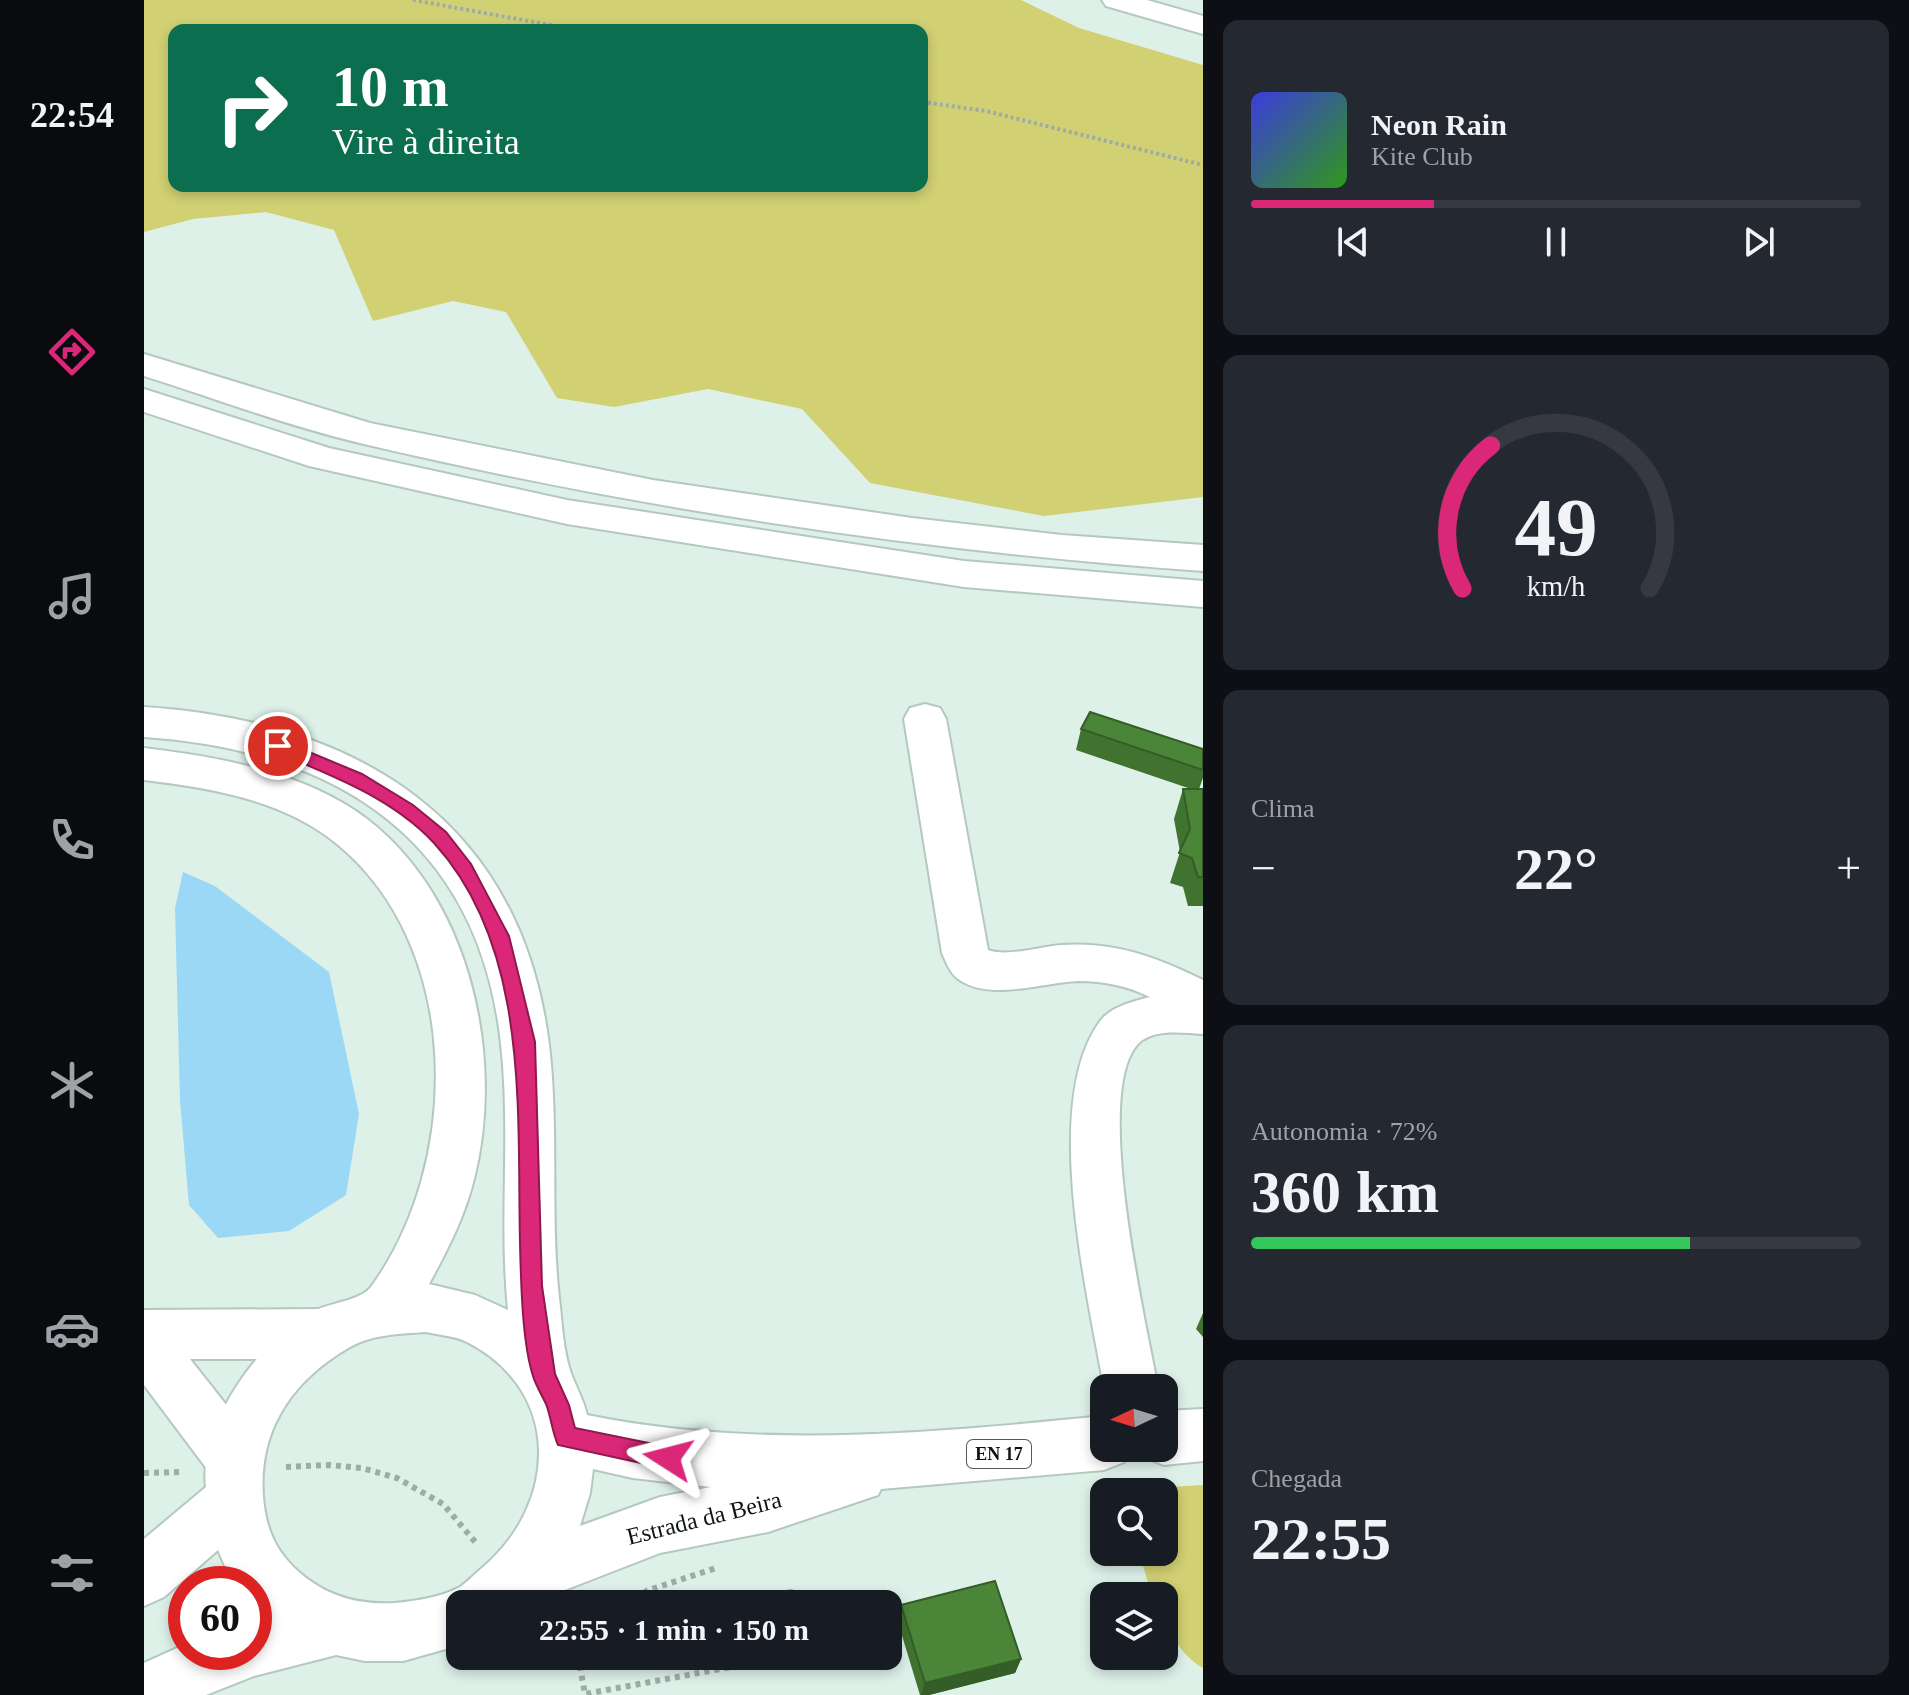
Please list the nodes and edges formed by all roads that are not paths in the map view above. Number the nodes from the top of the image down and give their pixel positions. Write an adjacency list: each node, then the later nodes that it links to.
1 (1116, 0): 4 (main road)
2 (1186, 0): 3 (main road)
3 (1203, 5)
4 (1203, 25)
5 (144, 365): 7 (main road)
6 (144, 400): 8 (main road)
7 (1203, 558)
8 (1203, 594)
9 (925, 719): 12 (main road)
10 (144, 722): 19 (main road)
11 (144, 764): 14 (main road)
12 (1203, 1002)
13 (1203, 1015): 18 (main road)
14 (385, 1311): 15 (main road); 19 (main road)
15 (321, 1334): 16 (main road); 25 (main road)
16 (144, 1335)
17 (144, 1342): 25 (main road)
18 (1129, 1374)
19 (544, 1376): 21 (main road)
20 (1203, 1435): 22 (main road)
21 (566, 1437): 24 (main road, Estrada da Beira / EN 17); 26 (main road)
22 (1178, 1437)
23 (1090, 1444): 24 (main road, Estrada da Beira / EN 17)
24 (894, 1464): 26 (main road, Estrada da Beira / EN 17)
25 (232, 1475): 27 (main road); 29 (main road)
26 (493, 1576)
27 (144, 1577)
28 (446, 1622): 29 (main road)
29 (332, 1627): 30 (main road)
30 (272, 1642)
31 (195, 1670): 32 (main road)
32 (147, 1695)

